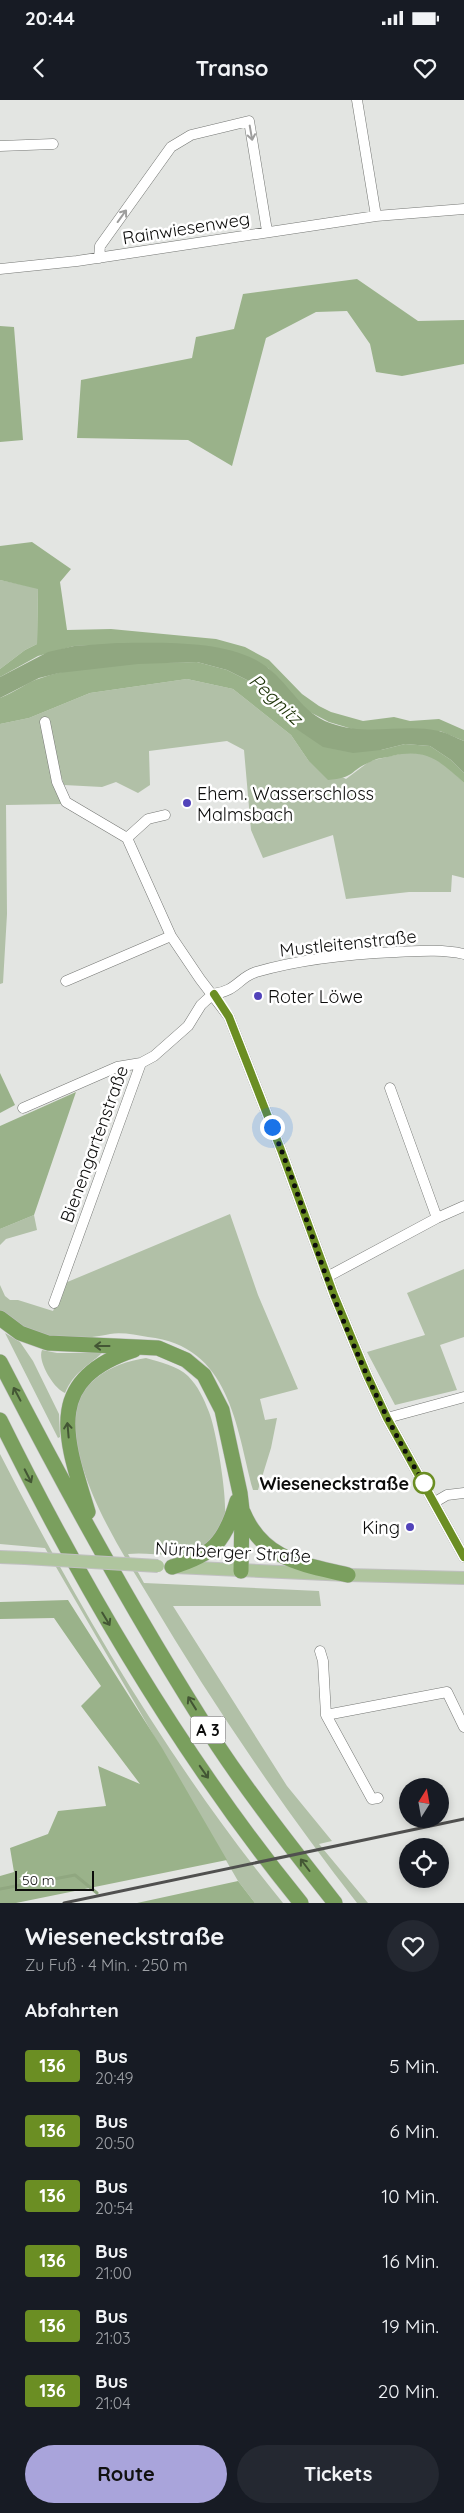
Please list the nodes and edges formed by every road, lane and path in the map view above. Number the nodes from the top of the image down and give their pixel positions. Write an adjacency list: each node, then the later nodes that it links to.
1 (357, 100): 5 (street)
2 (53, 144): 3 (street)
3 (0, 146)
4 (464, 209): 5 (street, Rainwiesenweg)
5 (376, 216): 6 (street, Rainwiesenweg)
6 (268, 231): 7 (street, Rainwiesenweg); 7 (street, one-way to 6)
7 (99, 258): 8 (street, Rainwiesenweg)
8 (0, 269)
9 (45, 722): 11 (street)
10 (166, 815): 11 (street)
11 (127, 838): 12 (street)
12 (171, 936): 14 (street); 15 (street)
13 (464, 954): 15 (street, Mustleitenstraße)
14 (66, 982)
15 (214, 994): 16 (street, Bienengartenstraße); 21 (street)
16 (141, 1063): 18 (street); 22 (street, Bienengartenstraße)
17 (390, 1088): 20 (street)
18 (23, 1108)
19 (464, 1206): 20 (street)
20 (437, 1218): 21 (street)
21 (327, 1277): 27 (street)
22 (54, 1303)
23 (0, 1318): 24 (highway, one-way to 23)
24 (150, 1347): 29 (highway); 33 (highway, one-way to 24)
25 (0, 1362): 33 (highway, A 3, one-way to 25)
26 (464, 1397): 27 (street)
27 (387, 1418): 31 (street)
28 (2, 1426): 44 (highway, A 3, one-way to 44)
29 (240, 1493): 32 (highway); 36 (highway)
30 (464, 1493): 31 (street)
31 (435, 1502): 35 (street)
32 (242, 1510): 37 (highway); 38 (highway)
33 (98, 1545): 45 (highway, A 3, one-way to 33)
34 (0, 1557): 36 (main road, Nürnberger Straße, bridge)
35 (464, 1557)
36 (165, 1566): 37 (main road, Nürnberger Straße)
37 (241, 1571): 38 (main road, Nürnberger Straße)
38 (348, 1576): 39 (main road, Nürnberger Straße)
39 (464, 1578)
40 (320, 1651): 41 (street)
41 (326, 1715): 42 (street); 43 (street)
42 (464, 1727)
43 (378, 1798)
44 (301, 1903)
45 (336, 1903)

